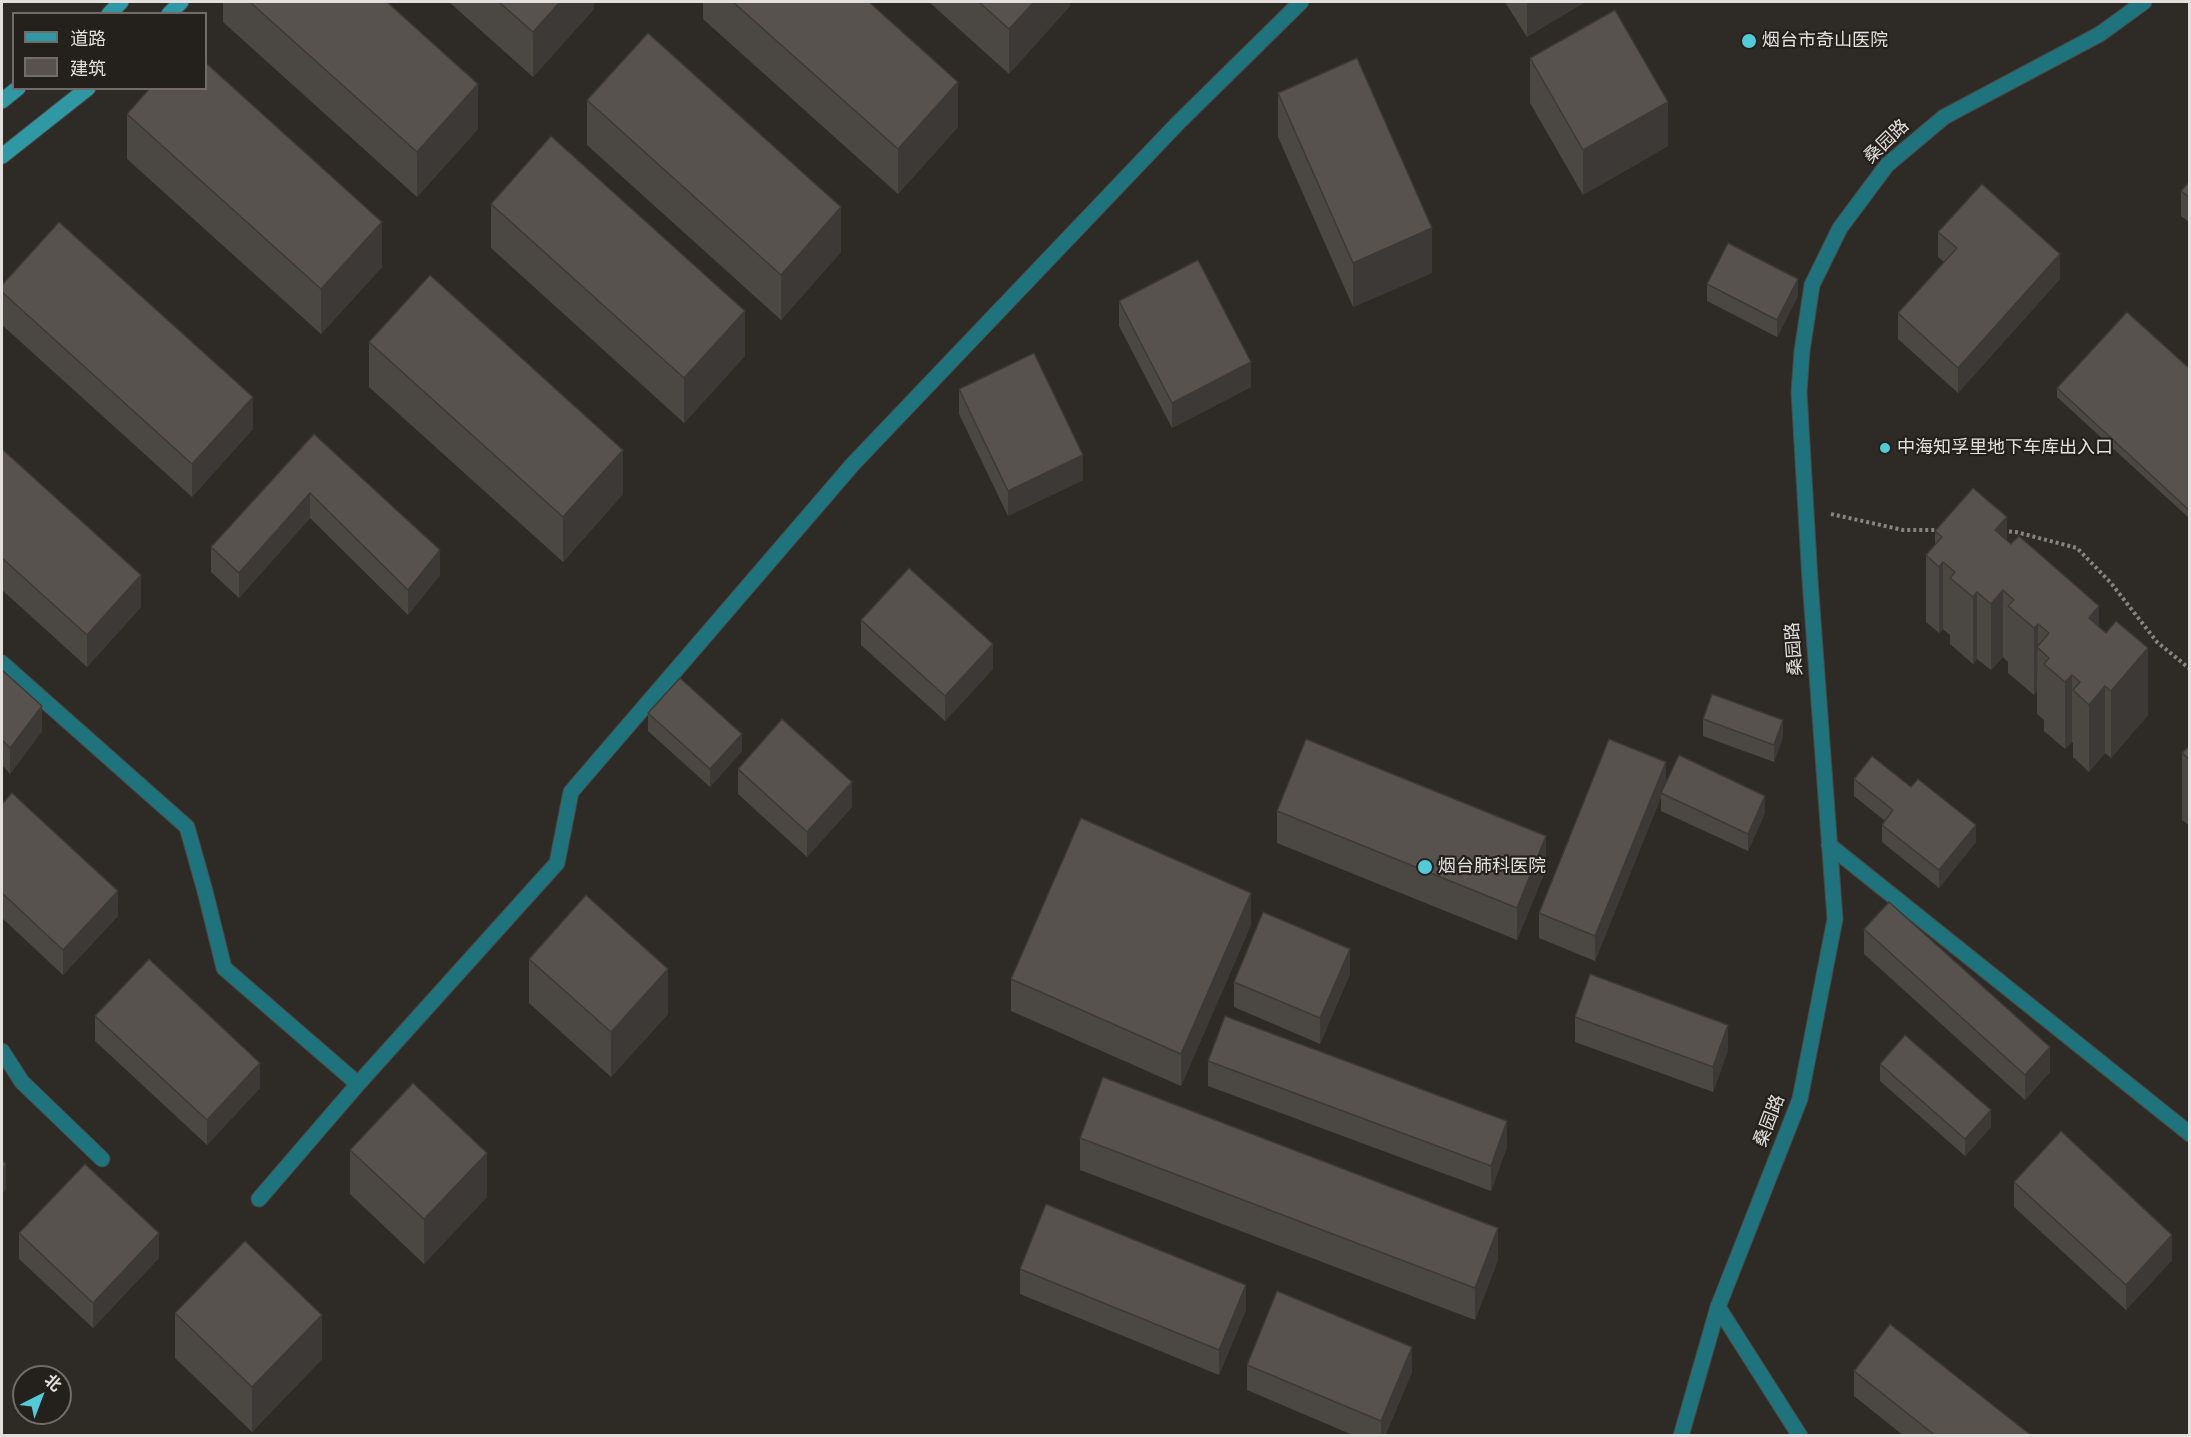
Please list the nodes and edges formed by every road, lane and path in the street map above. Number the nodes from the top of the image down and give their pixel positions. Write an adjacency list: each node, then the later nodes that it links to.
1 (1301, 2): 14 (street)
2 (2144, 2): 7 (street, 桑园路)
3 (16, 90): 5 (main road)
4 (85, 90): 6 (main road)
5 (2, 101)
6 (2, 156)
7 (1806, 512): 8 (path); 12 (street, 桑园路)
8 (1948, 530)
9 (1993, 531): 11 (path)
10 (2, 663): 14 (street)
11 (2190, 669)
12 (1829, 845): 15 (street); 18 (street, 桑园路)
13 (2, 1051): 16 (street)
14 (358, 1084): 17 (street)
15 (2190, 1134)
16 (102, 1159)
17 (258, 1199)
18 (1719, 1307): 19 (street, 桑园路); 20 (street)
19 (1681, 1436)
20 (1800, 1436)

